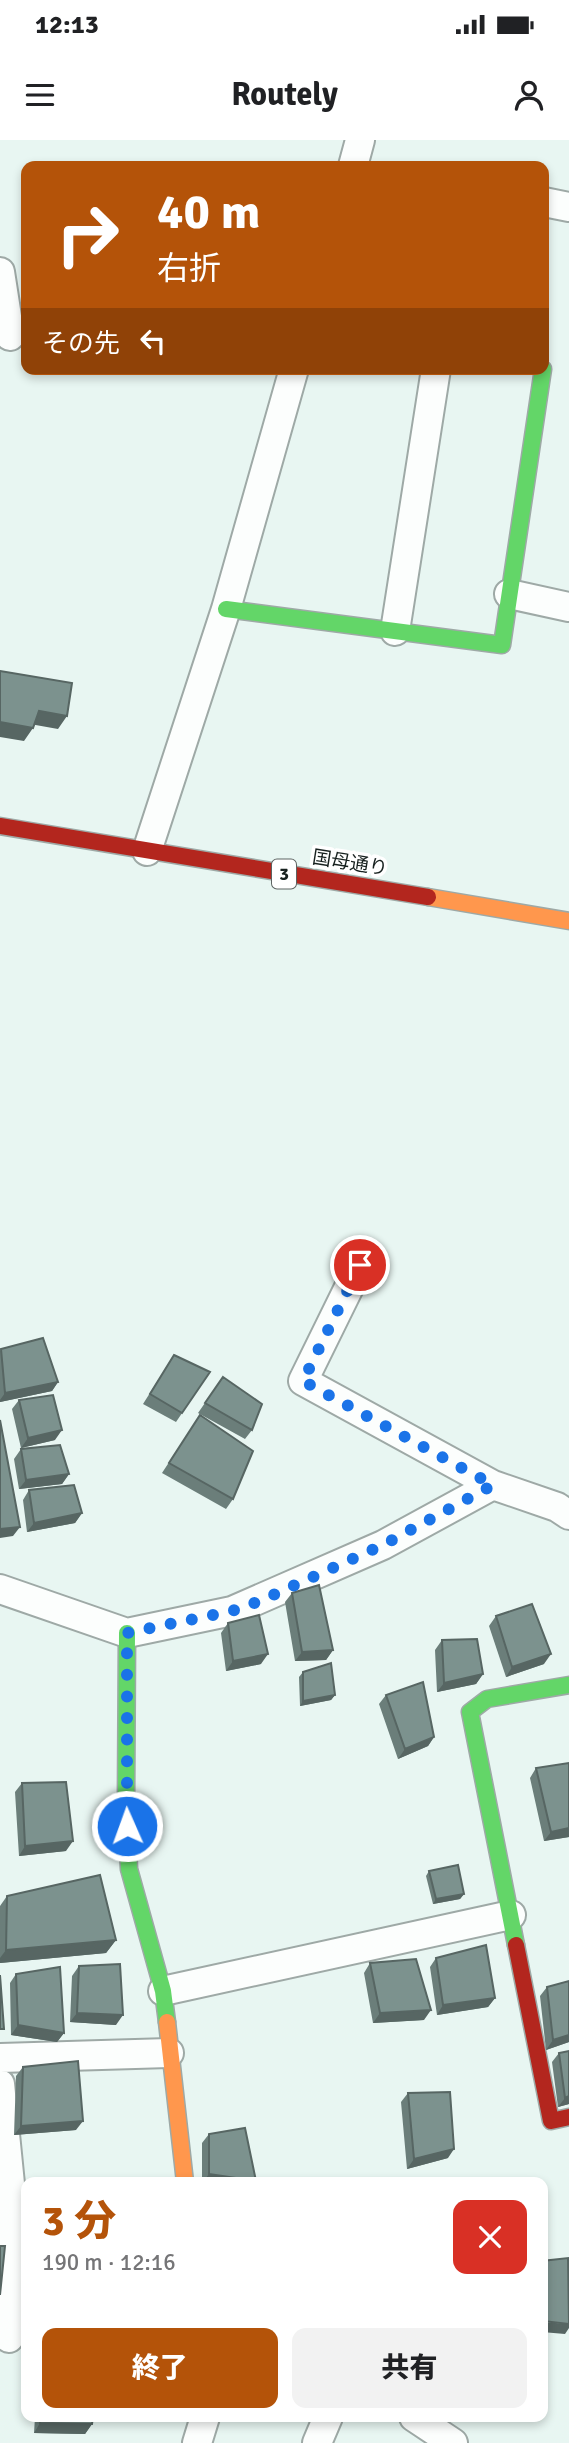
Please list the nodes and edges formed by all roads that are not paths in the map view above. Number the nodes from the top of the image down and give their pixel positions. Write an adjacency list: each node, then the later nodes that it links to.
1 (549, 203): 2 (street)
2 (569, 207)
3 (0, 272): 4 (street)
4 (12, 336)
5 (292, 375): 10 (street)
6 (435, 375): 11 (street)
7 (542, 375): 8 (street)
8 (509, 594): 9 (street); 11 (street)
9 (569, 607)
10 (226, 609): 11 (street); 13 (street)
11 (395, 631)
12 (0, 826): 13 (street, 国母通り / 3)
13 (147, 851): 14 (street, 国母通り / 3)
14 (569, 921)
15 (360, 1265): 16 (street)
16 (493, 1485): 17 (street); 19 (street)
17 (569, 1515)
18 (0, 1589): 19 (street)
19 (127, 1633): 22 (street)
20 (569, 1685): 21 (street)
21 (510, 1915): 22 (street); 26 (street)
22 (163, 1991): 23 (street)
23 (169, 2053): 24 (street); 27 (street)
24 (0, 2058)
25 (0, 2084): 28 (street)
26 (569, 2117)
27 (184, 2177)
28 (12, 2338)
29 (203, 2422): 32 (street)
30 (326, 2422): 33 (street)
31 (422, 2422): 34 (street)
32 (197, 2443)
33 (317, 2443)
34 (453, 2443)

